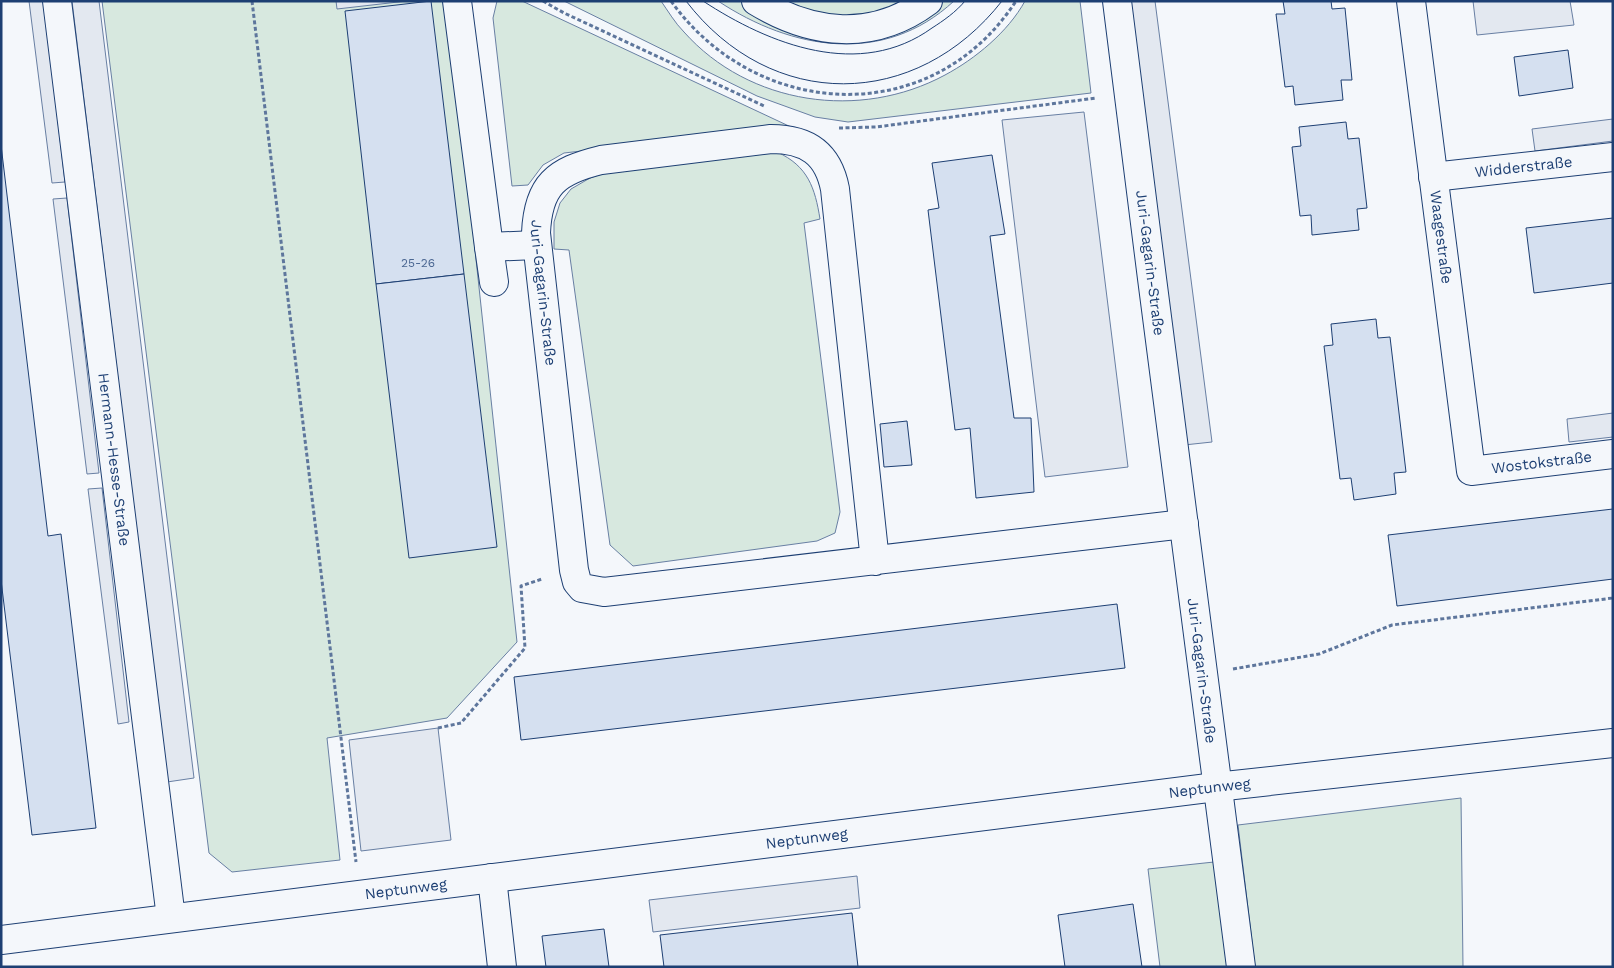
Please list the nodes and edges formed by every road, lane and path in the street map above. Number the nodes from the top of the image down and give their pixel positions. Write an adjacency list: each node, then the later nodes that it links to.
1 (57, 1): 29 (street, Hermann-Hesse-Straße)
2 (252, 1): 28 (path)
3 (457, 1): 15 (street)
4 (543, 1): 10 (path)
5 (756, 1): 6 (street)
6 (928, 1)
7 (1116, 1): 19 (street, Juri-Gagarin-Straße)
8 (1411, 1): 13 (street, Waagestraße)
9 (1101, 98): 11 (path)
10 (770, 109)
11 (831, 127)
12 (1613, 157): 13 (street, Widderstraße)
13 (1434, 177): 18 (street, Waagestraße)
14 (536, 245): 15 (street); 20 (street, Juri-Gagarin-Straße); 20 (street, Juri-Gagarin-Straße)
15 (489, 247): 16 (street)
16 (494, 282)
17 (1613, 454): 18 (street, Wostokstraße)
18 (1471, 471)
19 (1184, 524): 20 (street, Juri-Gagarin-Straße); 23 (street, Juri-Gagarin-Straße)
20 (876, 561)
21 (546, 578): 24 (path)
22 (1613, 598): 23 (path)
23 (1201, 675): 26 (street, Juri-Gagarin-Straße)
24 (438, 728)
25 (1613, 743): 26 (street, Neptunweg)
26 (1216, 787): 27 (street, Neptunweg); 32 (street, Juri-Gagarin-Straße)
27 (492, 878): 28 (street, Neptunweg); 31 (street)
28 (360, 894): 29 (street, Neptunweg)
29 (171, 918): 30 (street, Neptunweg)
30 (1, 940)
31 (502, 967)
32 (1241, 967)

